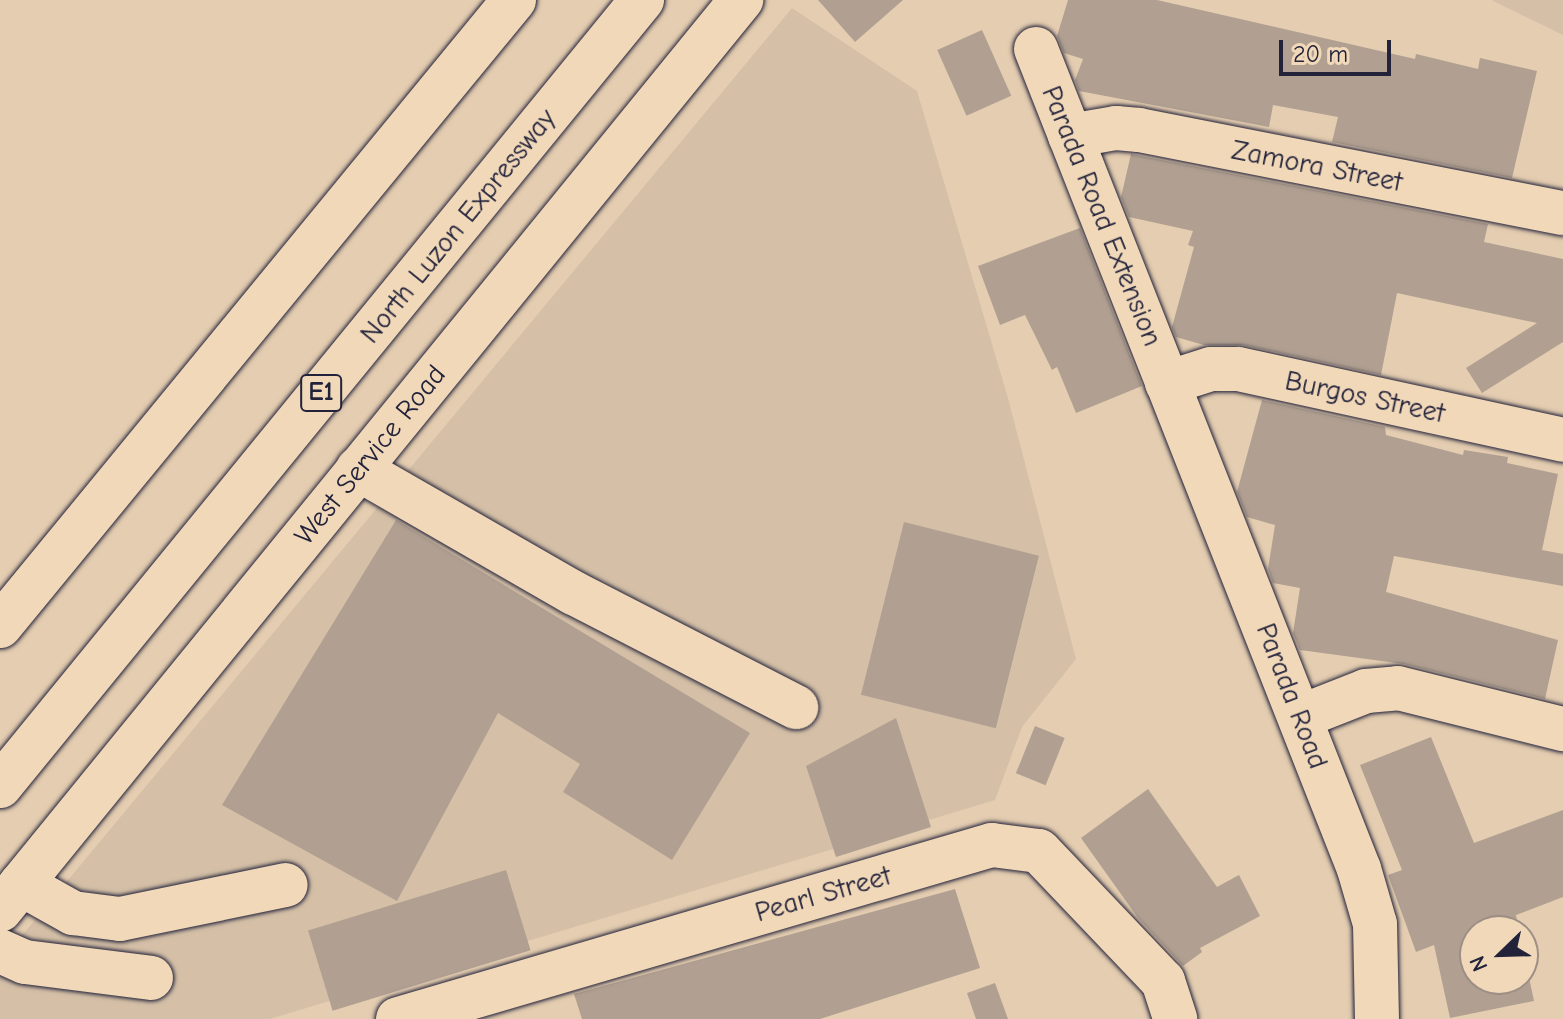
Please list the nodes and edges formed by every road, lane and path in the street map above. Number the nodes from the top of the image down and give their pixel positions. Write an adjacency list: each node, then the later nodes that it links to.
1 (514, 0): 10 (main road)
2 (642, 0): 14 (main road, North Luzon Expressway / E1)
3 (741, 0): 9 (main road, West Service Road)
4 (1036, 49): 5 (main road, Parada Road Extension)
5 (1070, 136): 6 (main road, Zamora Street); 7 (main road, Parada Road Extension)
6 (1563, 213)
7 (1167, 383): 8 (main road, Burgos Street); 12 (main road, Parada Road)
8 (1563, 440)
9 (358, 469): 11 (main road); 16 (main road, West Service Road)
10 (0, 626)
11 (796, 707)
12 (1300, 717): 13 (main road); 21 (main road, Parada Road)
13 (1563, 729)
14 (0, 786)
15 (286, 885): 16 (main road)
16 (10, 897)
17 (0, 951): 18 (main road)
18 (151, 978)
19 (398, 1019): 20 (main road, Pearl Street)
20 (1175, 1019)
21 (1377, 1019)

